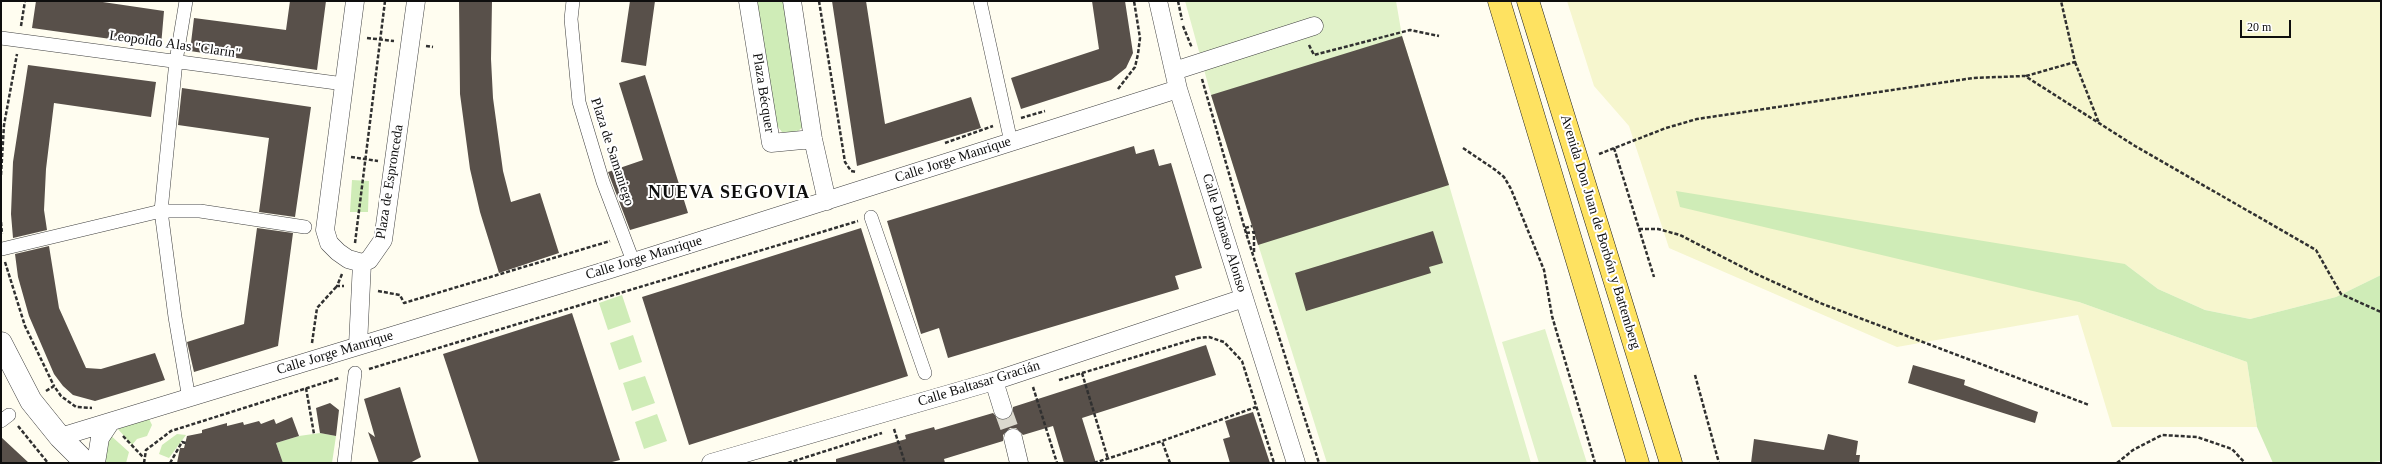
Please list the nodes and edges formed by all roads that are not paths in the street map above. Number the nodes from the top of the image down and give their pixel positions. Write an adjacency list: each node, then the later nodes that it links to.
1 (186, 1): 13 (street)
2 (355, 1): 15 (street)
3 (416, 1): 25 (street, Plaza de Espronceda)
4 (573, 1): 24 (street, Plaza de Samaniego)
5 (748, 1): 17 (street, Plaza Bécquer)
6 (792, 1): 17 (street)
7 (980, 1): 18 (street)
8 (1158, 1): 14 (street, Calle Dámaso Alonso)
9 (1498, 1): 43 (main road)
10 (1528, 1): 44 (main road, Avenida Don Juan de Borbón y Battemberg)
11 (1308, 28): 14 (street)
12 (1, 38): 13 (street, Leopoldo Alas "Clarín")
13 (176, 61): 15 (street, Leopoldo Alas "Clarín"); 20 (street)
14 (1174, 71): 16 (street, Calle Dámaso Alonso)
15 (344, 84): 25 (street)
16 (1178, 89): 18 (street, Calle Jorge Manrique); 26 (street, Calle Dámaso Alonso)
17 (813, 138): 19 (street)
18 (1011, 142): 19 (street, Calle Jorge Manrique)
19 (827, 200): 24 (street, Calle Jorge Manrique)
20 (161, 211): 22 (street); 23 (street); 32 (street)
21 (871, 217): 30 (street)
22 (305, 227)
23 (2, 249)
24 (633, 262): 28 (street, Calle Jorge Manrique)
25 (362, 263): 28 (street)
26 (1244, 298): 31 (street, Calle Baltasar Gracián); 42 (street, Calle Dámaso Alonso)
27 (1, 343): 35 (street)
28 (358, 345): 32 (street, Calle Jorge Manrique)
29 (355, 373): 39 (street)
30 (925, 373)
31 (994, 381): 33 (street); 40 (street, Calle Baltasar Gracián)
32 (189, 398): 34 (street, Calle Jorge Manrique)
33 (1003, 410)
34 (110, 423): 35 (street, Calle Jorge Manrique); 38 (street)
35 (60, 436): 37 (street)
36 (1013, 438): 41 (street)
37 (86, 463)
38 (96, 463)
39 (344, 463)
40 (711, 463)
41 (1019, 463)
42 (1296, 463)
43 (1638, 463)
44 (1671, 463)

